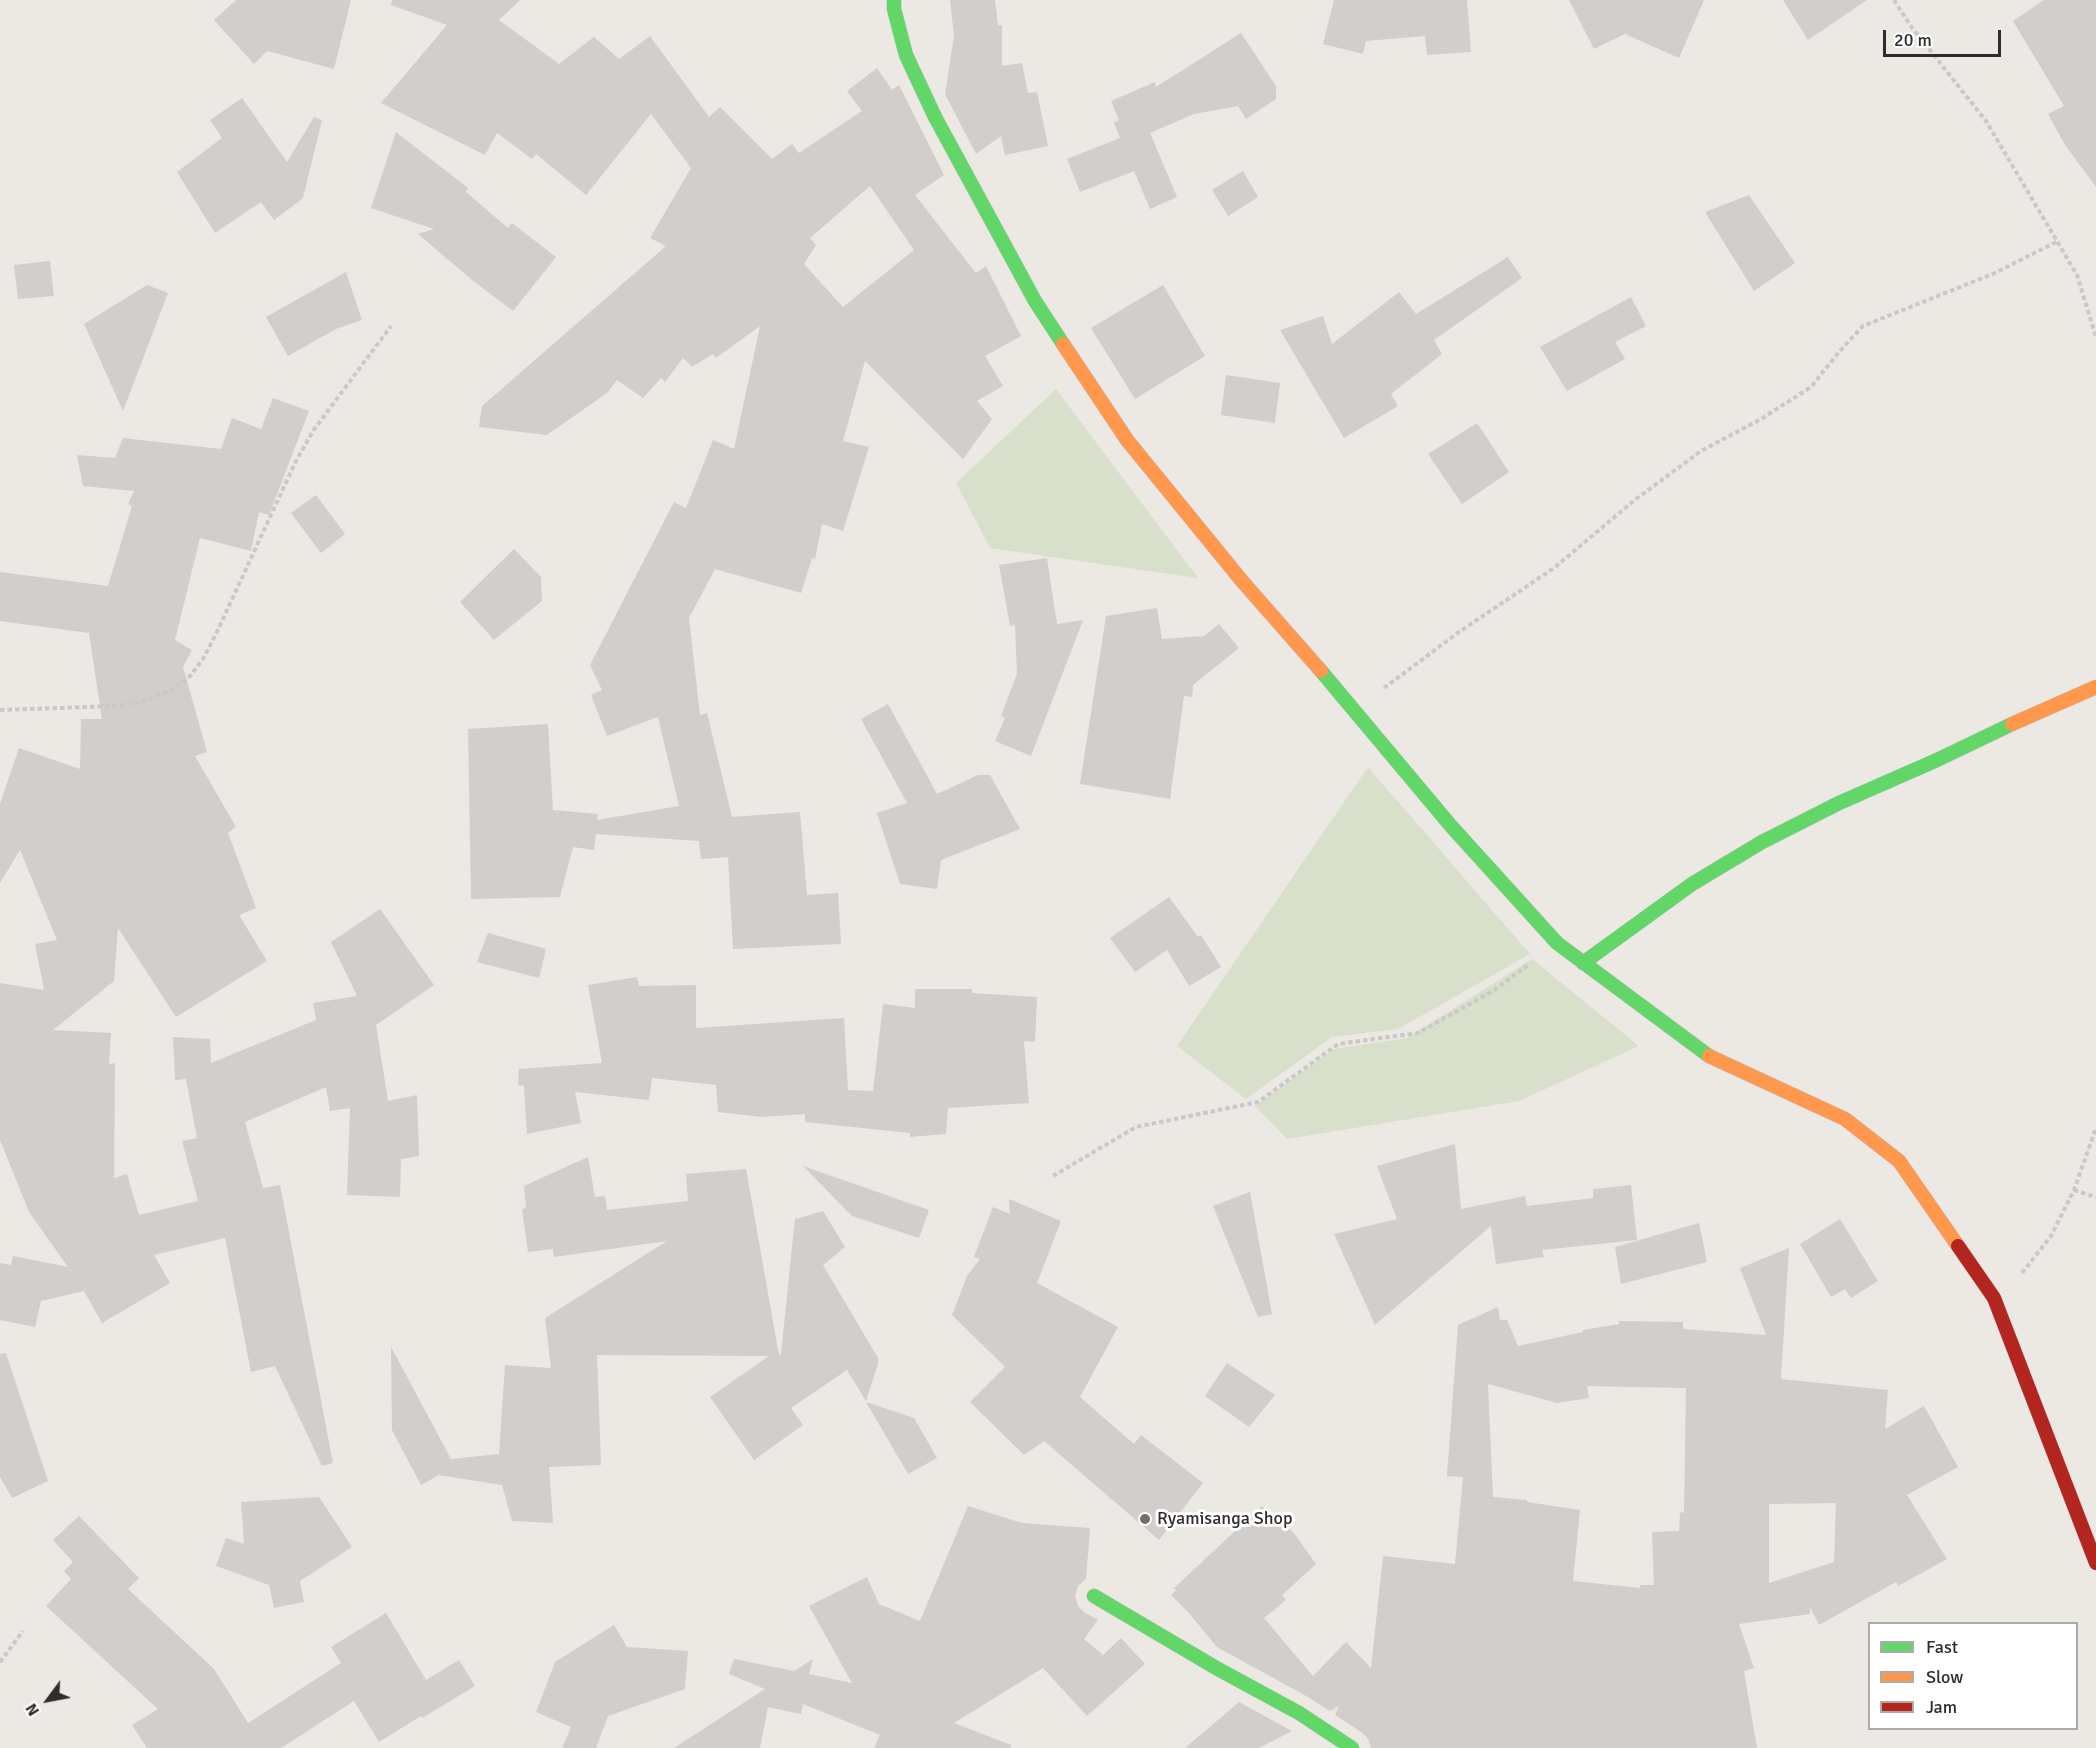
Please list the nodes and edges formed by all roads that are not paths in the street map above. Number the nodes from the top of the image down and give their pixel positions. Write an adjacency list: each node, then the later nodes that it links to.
1 (894, 0): 3 (street)
2 (2096, 687): 3 (street)
3 (1583, 963): 4 (street)
4 (2096, 1563)
5 (1094, 1596): 6 (street)
6 (1352, 1748)

